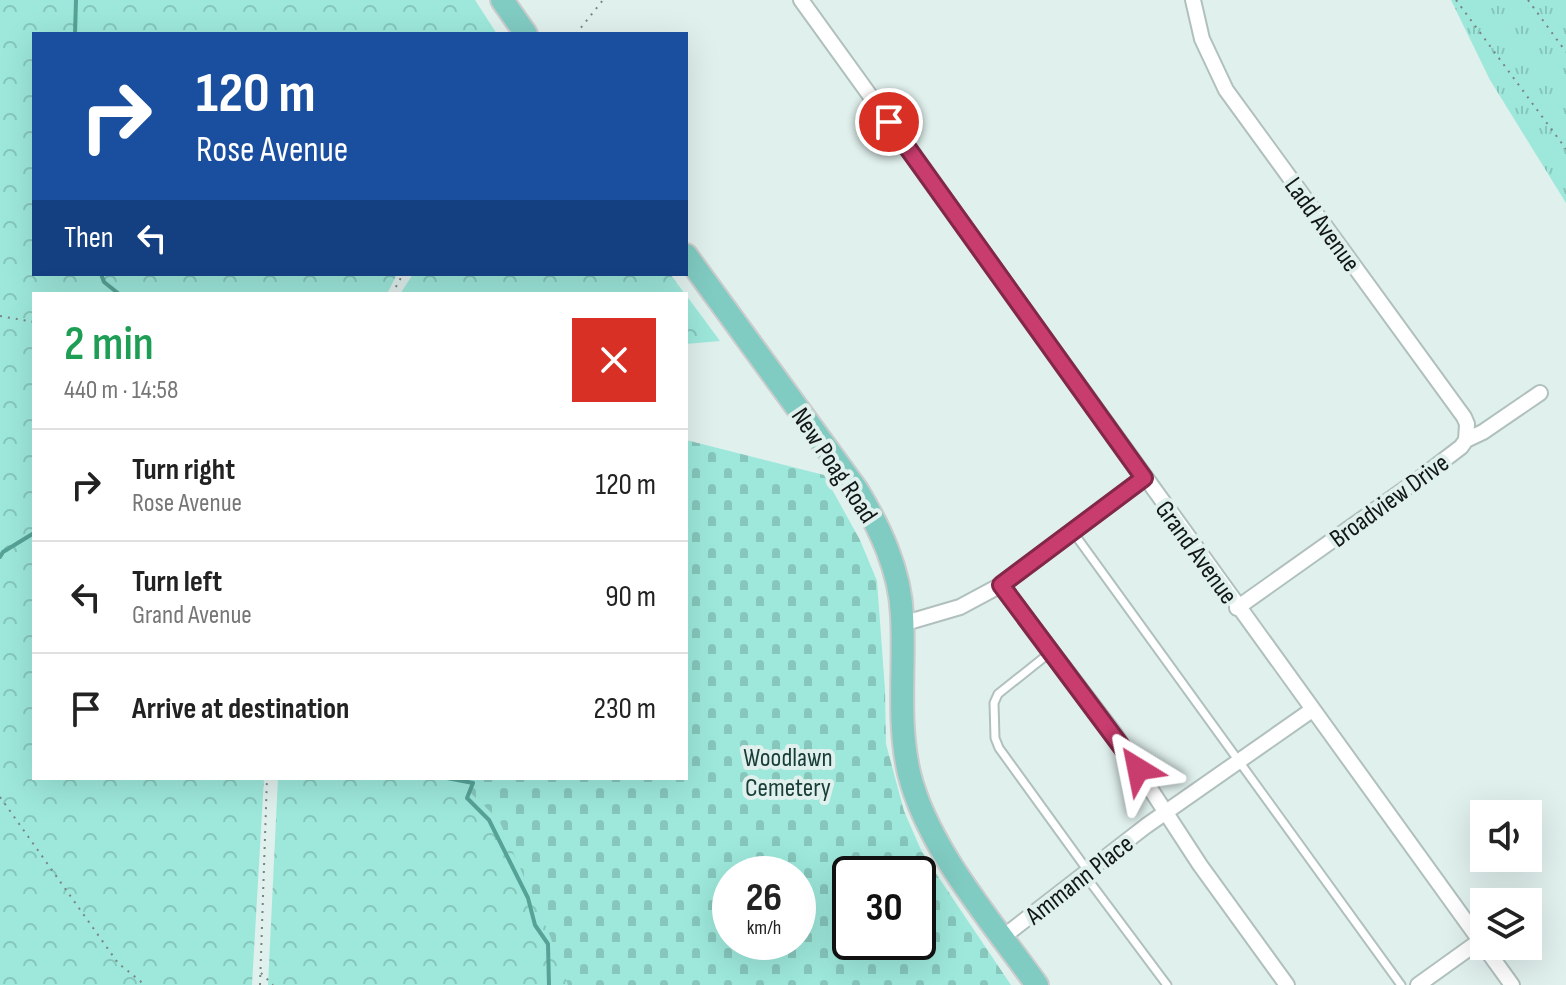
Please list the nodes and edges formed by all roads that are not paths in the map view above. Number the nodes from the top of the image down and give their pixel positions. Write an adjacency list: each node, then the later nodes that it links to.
1 (502, 0): 4 (main road)
2 (801, 0): 8 (street, Grand Avenue)
3 (1193, 0): 7 (street, Ladd Avenue)
4 (524, 30)
5 (688, 258): 12 (main road, New Poag Road)
6 (1540, 393): 7 (street, Broadview Drive)
7 (1466, 440): 11 (street, Broadview Drive)
8 (1144, 478): 9 (street); 11 (street, Grand Avenue)
9 (1072, 531): 10 (street); 15 (lane)
10 (1001, 585): 12 (street); 13 (street)
11 (1237, 608): 14 (street, Grand Avenue)
12 (902, 624): 19 (main road, New Poag Road)
13 (1052, 651): 16 (street); 17 (lane)
14 (1312, 710): 15 (street, Ammann Place); 18 (street, Grand Avenue)
15 (1240, 760): 16 (street, Ammann Place); 25 (lane)
16 (1166, 813): 17 (street, Ammann Place); 24 (street)
17 (1086, 873): 19 (street, Ammann Place); 23 (lane)
18 (1470, 931)
19 (1003, 937): 22 (main road, New Poag Road)
20 (1470, 948): 26 (street)
21 (1492, 960): 27 (street, Grand Avenue)
22 (1037, 985)
23 (1167, 985)
24 (1287, 985)
25 (1401, 985)
26 (1418, 985)
27 (1512, 985)

